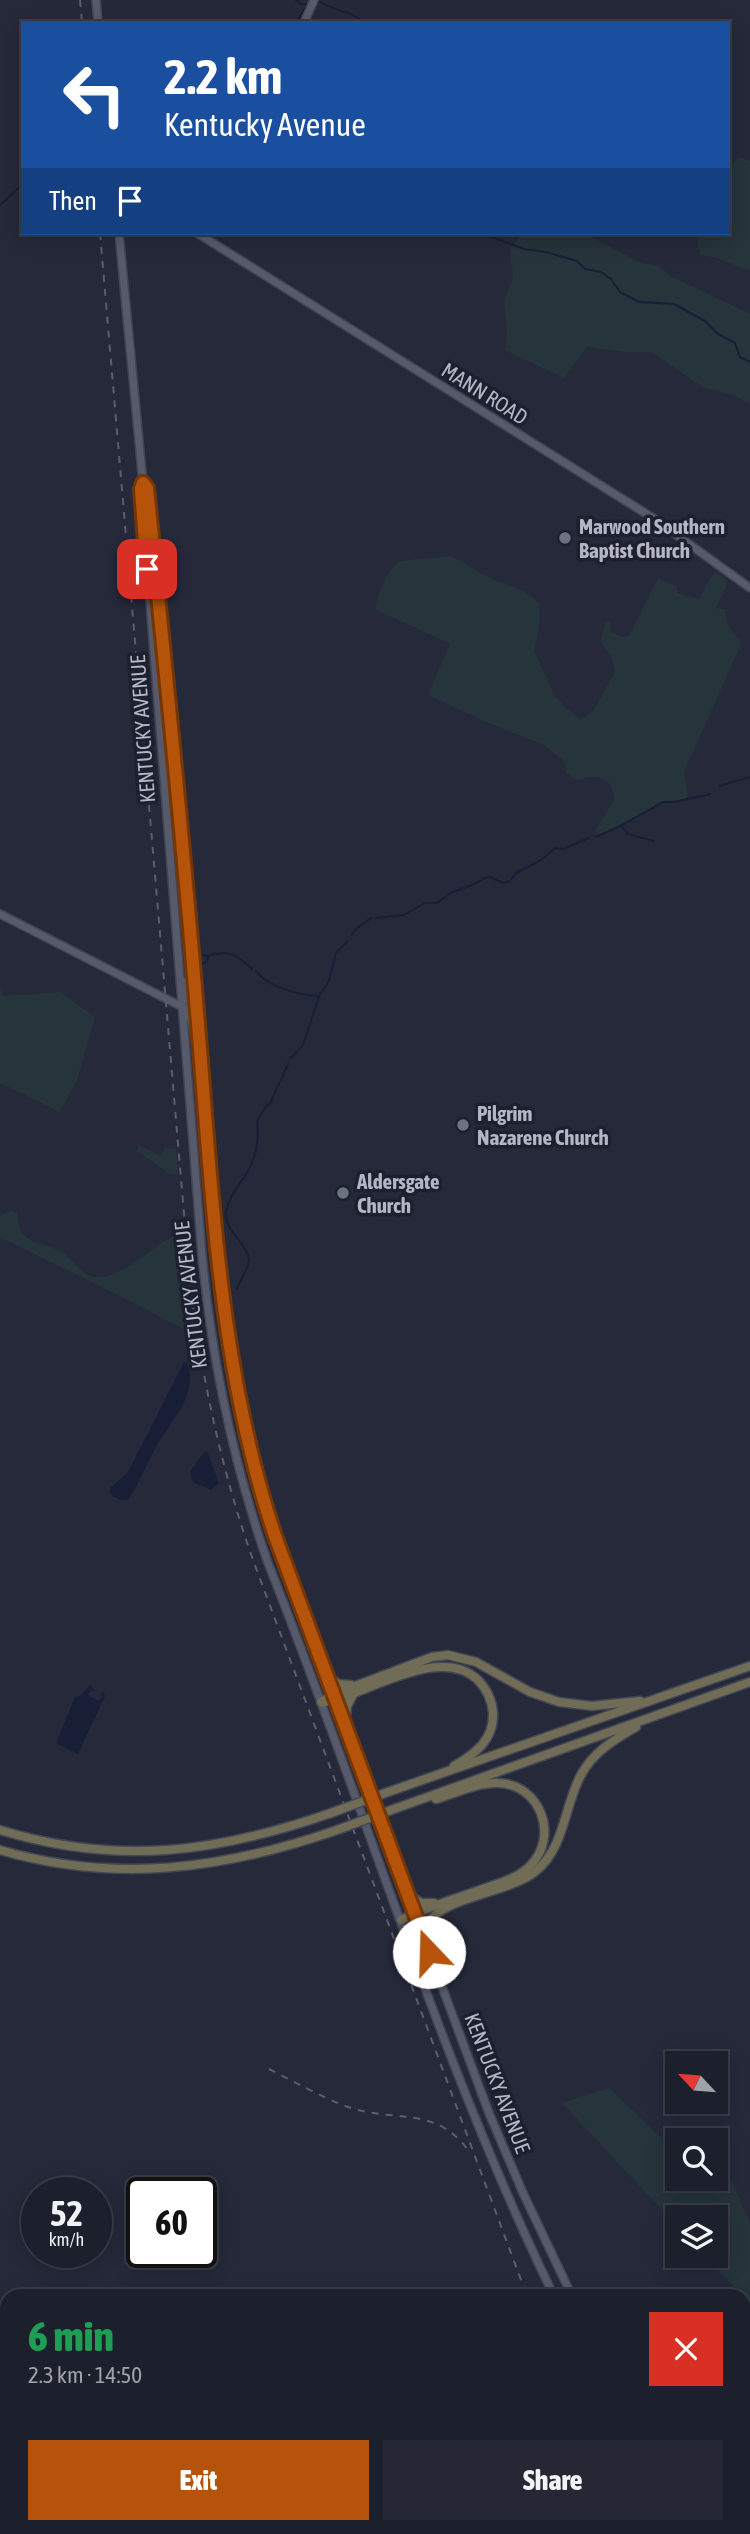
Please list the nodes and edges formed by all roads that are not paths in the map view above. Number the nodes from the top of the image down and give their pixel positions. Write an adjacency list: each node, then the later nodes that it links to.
1 (96, 0): 3 (main road)
2 (314, 0): 4 (main road)
3 (98, 21)
4 (305, 21)
5 (119, 235): 7 (main road, KENTUCKY AVENUE)
6 (202, 235): 8 (main road, MANN ROAD)
7 (143, 483): 10 (main road, KENTUCKY AVENUE); 12 (main road, KENTUCKY AVENUE)
8 (750, 588)
9 (0, 914): 11 (main road)
10 (179, 975): 11 (main road, KENTUCKY AVENUE); 12 (main road)
11 (181, 1007): 12 (main road); 13 (main road); 20 (main road, KENTUCKY AVENUE)
12 (198, 1015): 13 (main road, KENTUCKY AVENUE)
13 (201, 1050): 15 (main road, KENTUCKY AVENUE)
14 (750, 1666): 19 (highway)
15 (327, 1677): 17 (highway); 18 (main road, KENTUCKY AVENUE)
16 (750, 1682): 21 (highway)
17 (356, 1689): 18 (highway); 19 (highway); 22 (highway); 23 (highway)
18 (335, 1697): 20 (highway); 22 (main road, KENTUCKY AVENUE)
19 (660, 1698): 23 (highway)
20 (321, 1702): 31 (main road, KENTUCKY AVENUE)
21 (654, 1716): 24 (highway); 29 (highway)
22 (345, 1727): 27 (main road, KENTUCKY AVENUE)
23 (436, 1776): 25 (highway, bridge)
24 (398, 1808): 26 (highway, bridge); 28 (highway)
25 (0, 1830)
26 (0, 1850)
27 (407, 1893): 28 (highway); 30 (main road, KENTUCKY AVENUE)
28 (447, 1901): 30 (highway)
29 (438, 1911): 30 (highway); 32 (highway)
30 (415, 1916): 31 (highway); 32 (main road, KENTUCKY AVENUE)
31 (401, 1920): 33 (main road, KENTUCKY AVENUE)
32 (429, 1952): 34 (main road, KENTUCKY AVENUE)
33 (551, 2289)
34 (569, 2289)

